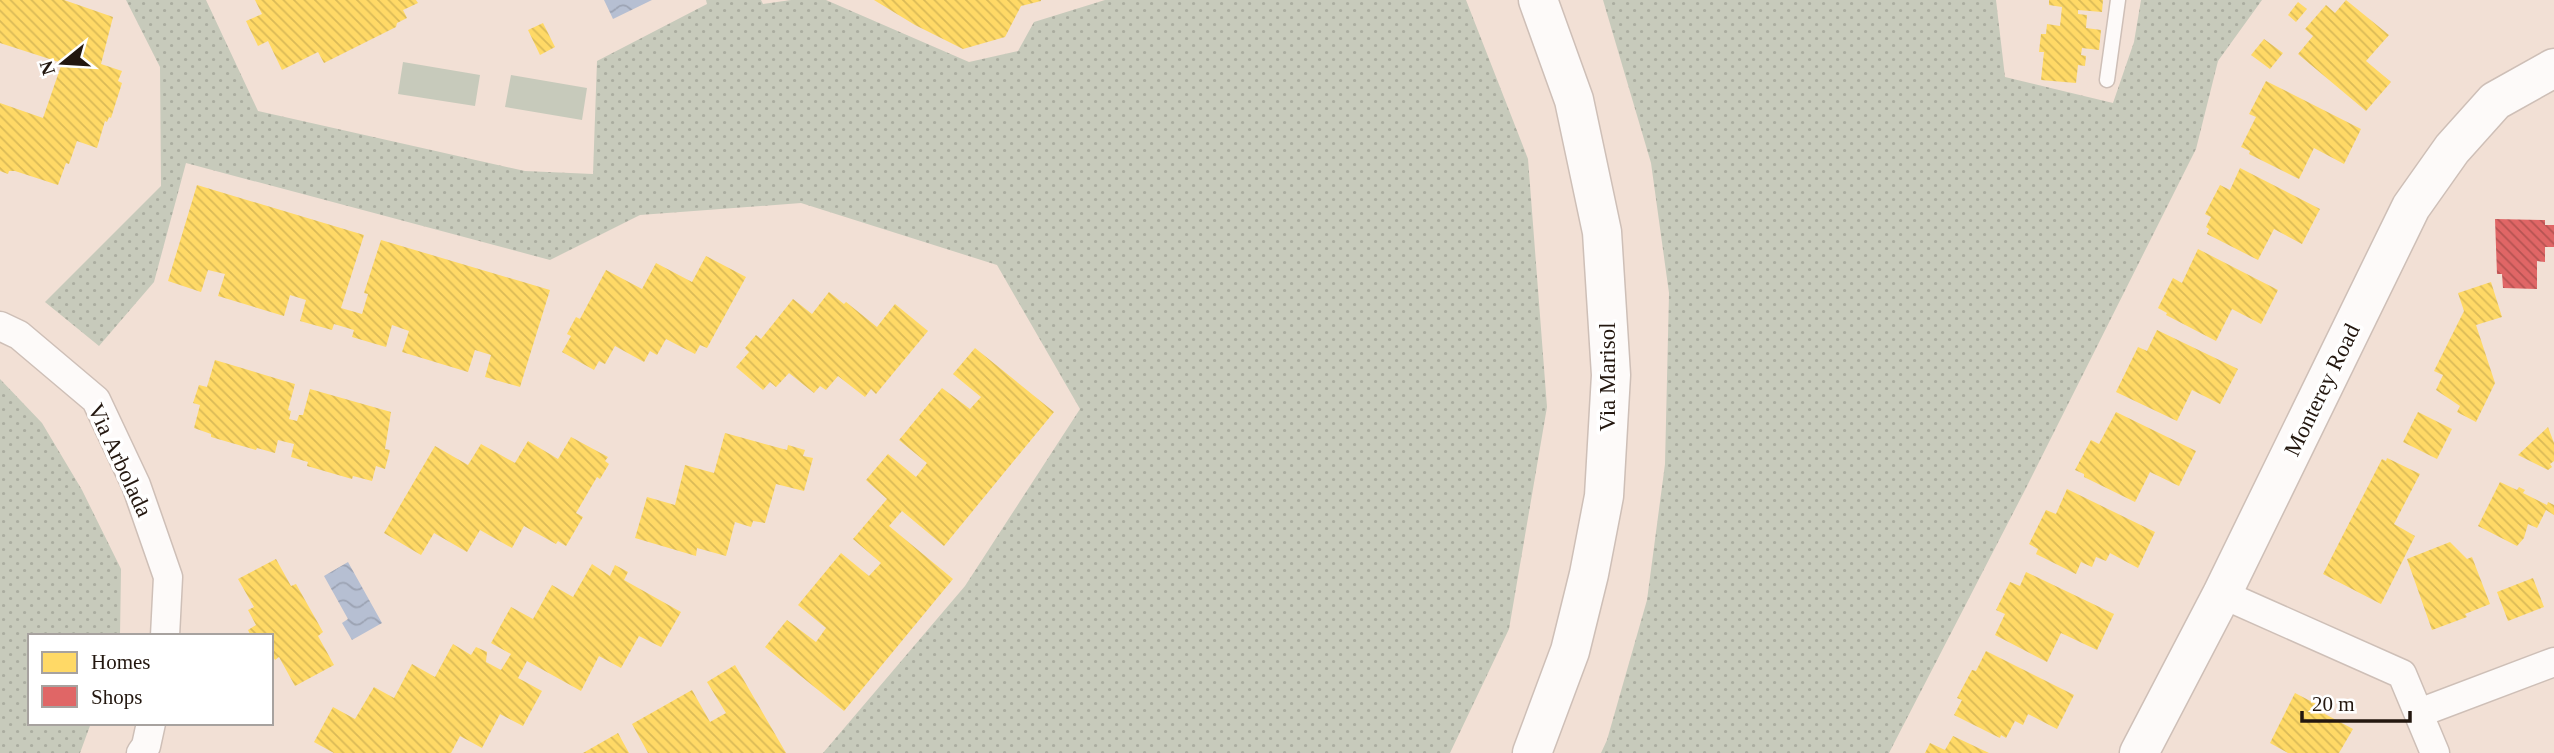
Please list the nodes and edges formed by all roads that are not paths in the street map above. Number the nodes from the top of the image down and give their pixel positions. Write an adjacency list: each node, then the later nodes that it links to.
1 (1538, 0): 12 (street, Via Marisol)
2 (2118, 0): 4 (lane)
3 (2554, 68): 6 (street, Monterey Road)
4 (2107, 80)
5 (0, 327): 7 (street, Via Arbolada)
6 (2222, 594): 9 (street); 13 (street, Monterey Road)
7 (165, 634)
8 (2554, 662): 9 (street)
9 (2419, 713): 14 (street)
10 (151, 725): 11 (street)
11 (141, 753)
12 (1532, 753)
13 (2140, 753)
14 (2435, 753)

